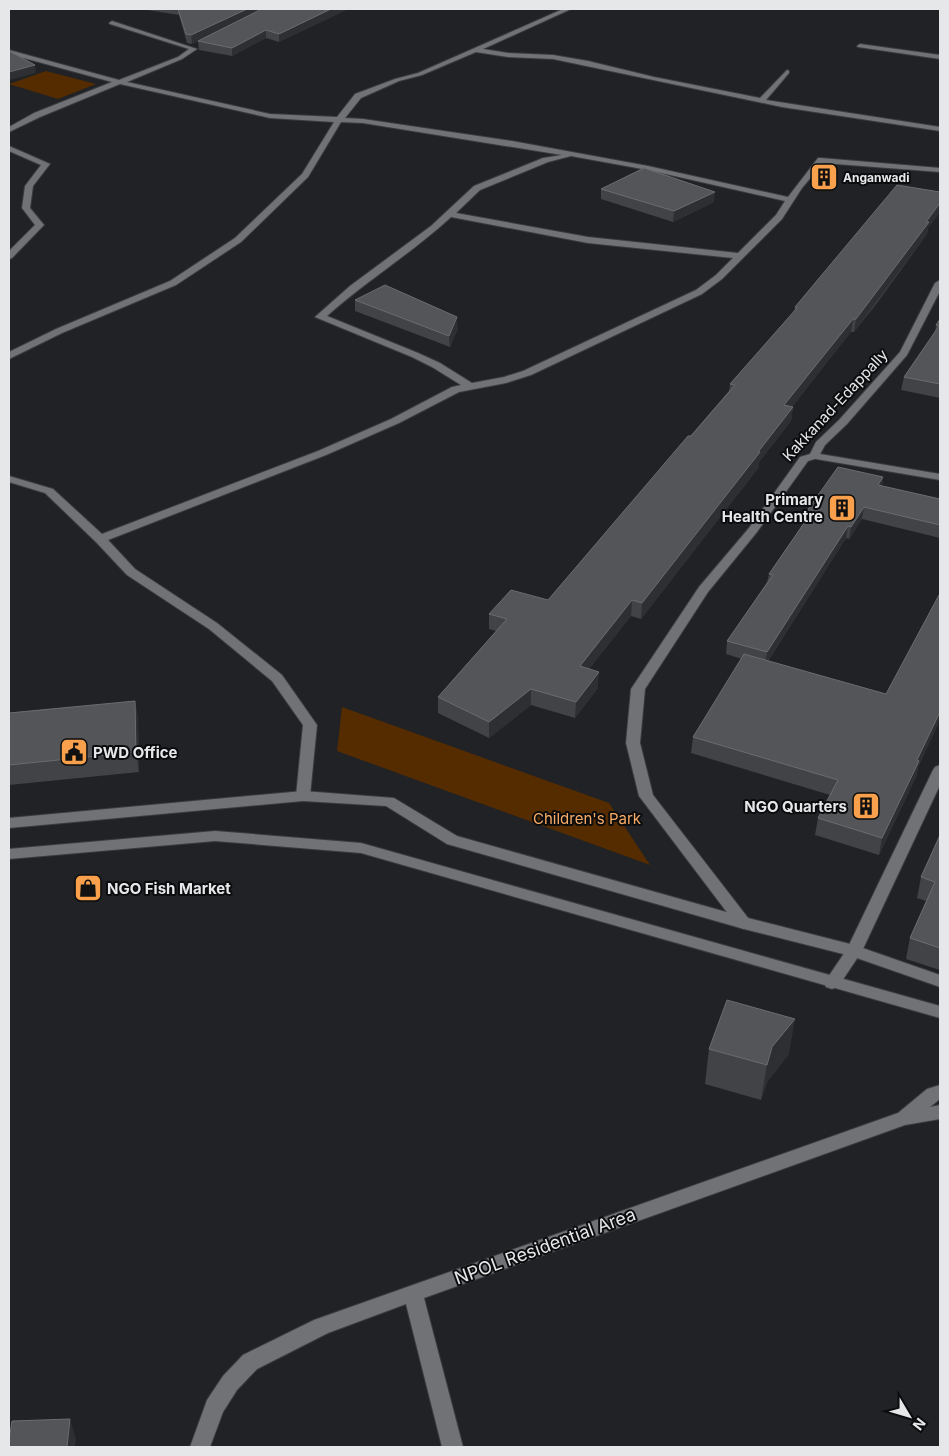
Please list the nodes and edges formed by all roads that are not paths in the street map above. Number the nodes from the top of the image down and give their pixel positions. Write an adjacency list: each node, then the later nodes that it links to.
1 (568, 9): 7 (street)
2 (112, 24): 6 (street)
3 (204, 43): 6 (street)
4 (860, 46): 9 (street)
5 (458, 47): 7 (street)
6 (193, 48): 11 (street)
7 (476, 50): 12 (street); 13 (street)
8 (9, 52): 11 (street)
9 (940, 56)
10 (787, 72): 12 (street)
11 (119, 82): 13 (street); 15 (street)
12 (761, 101): 14 (street)
13 (339, 120): 17 (street); 24 (street)
14 (940, 129)
15 (9, 130)
16 (9, 148): 21 (street)
17 (578, 155): 19 (street); 20 (street)
18 (940, 170): 19 (street)
19 (790, 200): 22 (street)
20 (450, 214): 22 (street); 25 (street)
21 (9, 256)
22 (740, 256): 25 (street)
23 (940, 283): 26 (street, Kakkanad-Edappally)
24 (9, 356)
25 (469, 386): 29 (street)
26 (814, 456): 27 (street); 34 (street, Kakkanad-Edappally)
27 (940, 478)
28 (9, 480): 29 (street)
29 (100, 539): 31 (street)
30 (940, 770): 35 (street)
31 (303, 796): 32 (street); 34 (street)
32 (9, 823)
33 (9, 854): 37 (street)
34 (744, 923): 35 (street)
35 (854, 951): 36 (street); 37 (street)
36 (940, 981)
37 (832, 982): 38 (street)
38 (940, 1012)
39 (940, 1092): 41 (street)
40 (940, 1112): 41 (street, NPOL Residential Area)
41 (904, 1118): 42 (street, NPOL Residential Area)
42 (412, 1294): 43 (street, NPOL Residential Area); 44 (street)
43 (200, 1447)
44 (453, 1447)

